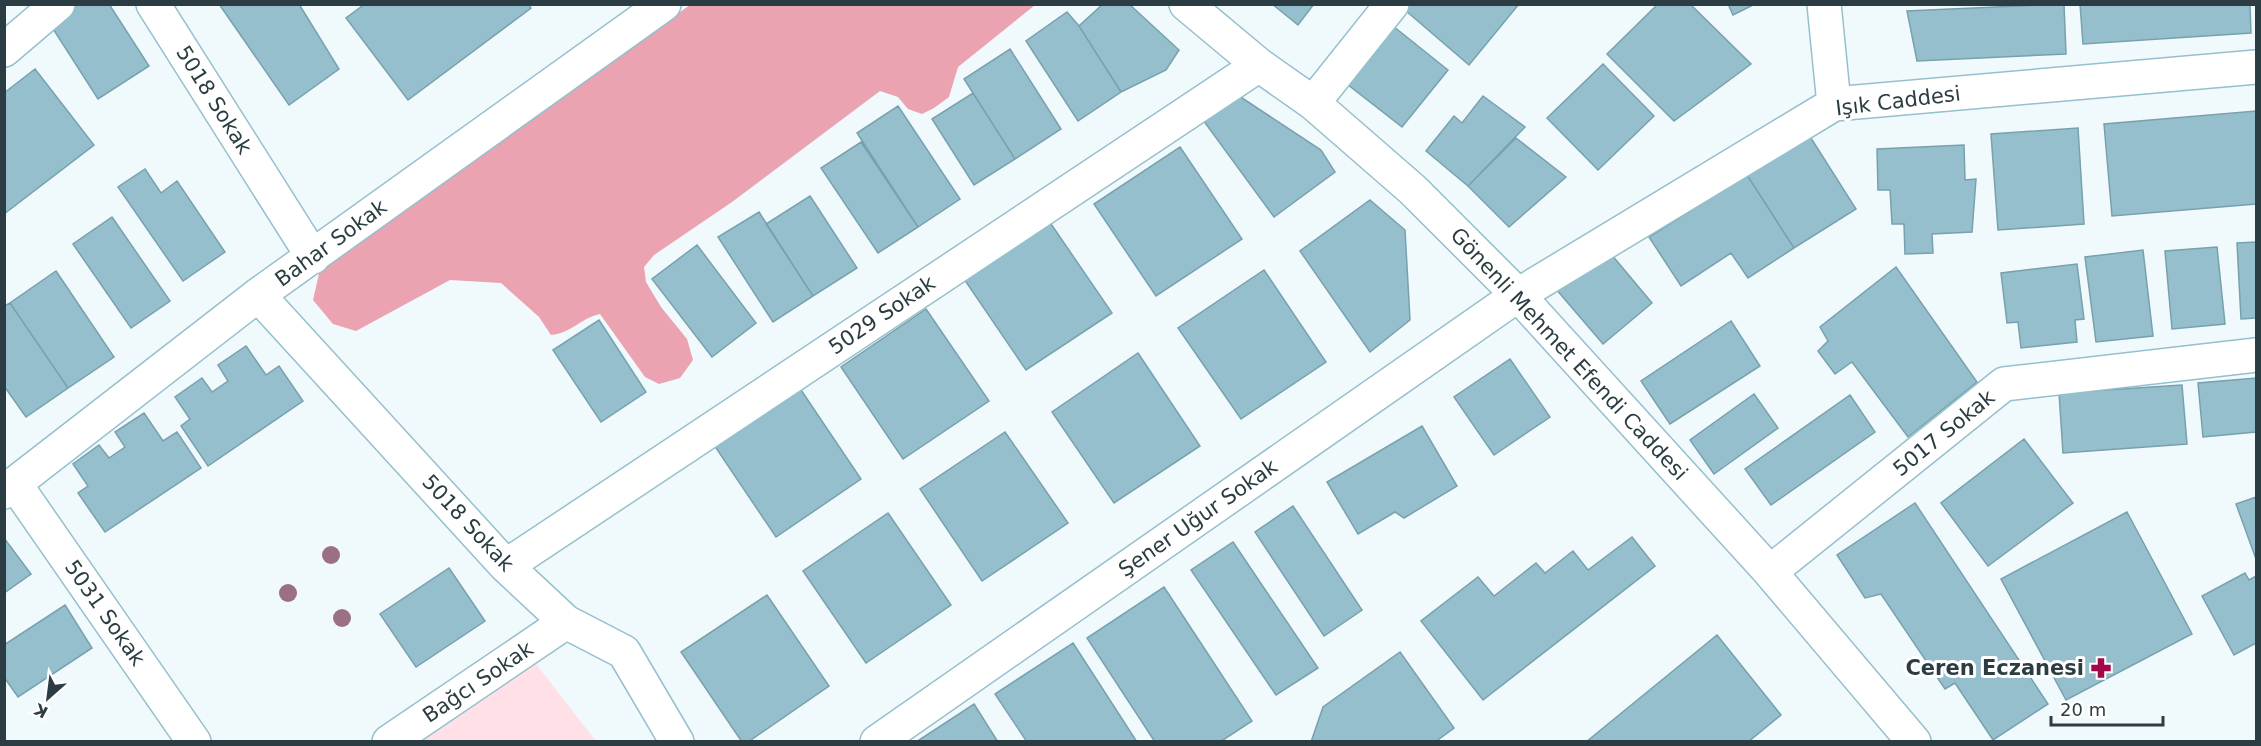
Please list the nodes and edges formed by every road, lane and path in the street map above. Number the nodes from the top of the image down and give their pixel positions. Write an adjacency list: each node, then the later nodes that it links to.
1 (58, 4): 7 (street)
2 (153, 4): 12 (street, 5018 Sokak)
3 (664, 4): 12 (street, Bahar Sokak)
4 (1186, 4): 8 (street, Gönenli Mehmet Efendi Caddesi)
5 (1392, 4): 10 (street)
6 (1824, 4): 11 (street)
7 (4, 51)
8 (1259, 65): 10 (street, Gönenli Mehmet Efendi Caddesi); 17 (street, 5029 Sokak)
9 (2256, 67): 11 (street, Işık Caddesi)
10 (1312, 103): 14 (street, Gönenli Mehmet Efendi Caddesi)
11 (1834, 104): 14 (street, Işık Caddesi)
12 (313, 256): 13 (street, Bahar Sokak)
13 (258, 295): 16 (street, Bahar Sokak); 17 (street, 5018 Sokak)
14 (1518, 295): 18 (street, Gönenli Mehmet Efendi Caddesi); 23 (street, Şener Uğur Sokak)
15 (2256, 355): 18 (street, 5017 Sokak)
16 (10, 488): 20 (street, 5031 Sokak)
17 (506, 566): 19 (street, 5018 Sokak)
18 (1770, 572): 24 (street, Gönenli Mehmet Efendi Caddesi)
19 (566, 622): 21 (street, Bağcı Sokak); 22 (street, 5018 Sokak)
20 (194, 741)
21 (389, 741)
22 (677, 741)
23 (877, 741)
24 (1914, 741)

